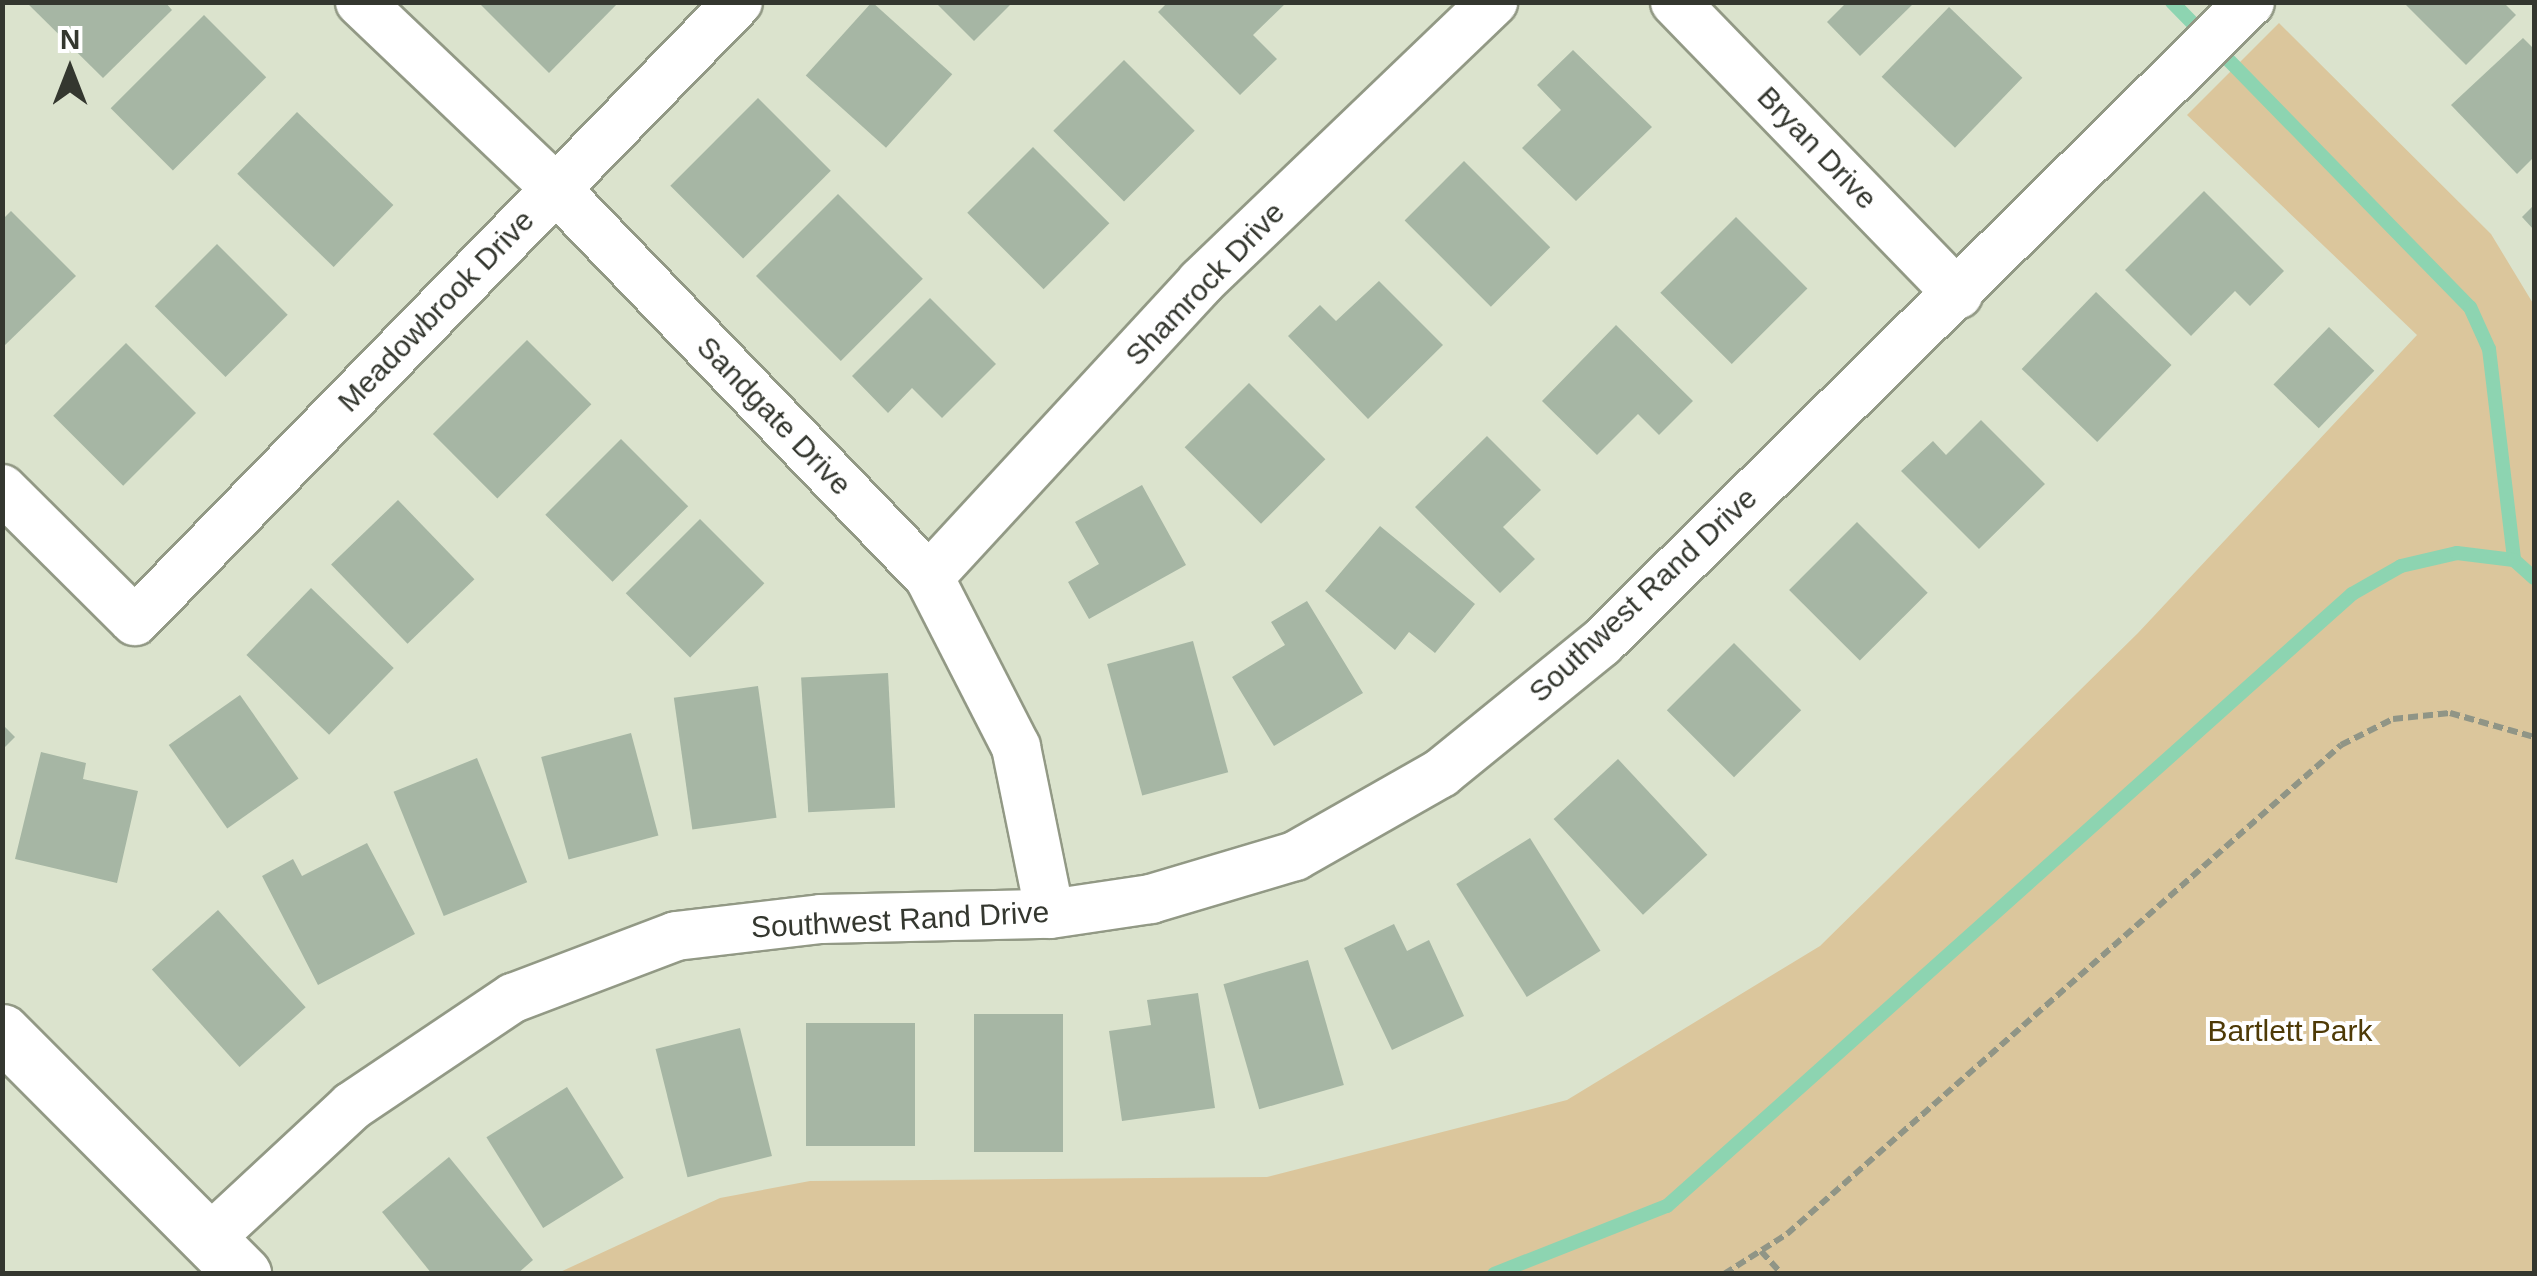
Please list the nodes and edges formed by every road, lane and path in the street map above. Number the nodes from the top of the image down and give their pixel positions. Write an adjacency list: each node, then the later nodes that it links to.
1 (360, 2): 6 (street, Sandgate Drive)
2 (738, 2): 6 (street, Meadowbrook Drive)
3 (1493, 2): 9 (street, Shamrock Drive)
4 (1675, 2): 7 (street, Bryan Drive)
5 (2250, 2): 7 (street, Southwest Rand Drive)
6 (554, 188): 8 (street, Meadowbrook Drive); 9 (street, Sandgate Drive)
7 (1958, 294): 11 (street, Southwest Rand Drive)
8 (2, 489)
9 (929, 577): 11 (street, Sandgate Drive)
10 (2534, 737): 13 (path)
11 (1050, 914): 14 (street, Southwest Rand Drive)
12 (2, 1032): 14 (street)
13 (1761, 1251): 15 (path); 16 (path)
14 (226, 1256)
15 (1724, 1274)
16 (1782, 1274)

